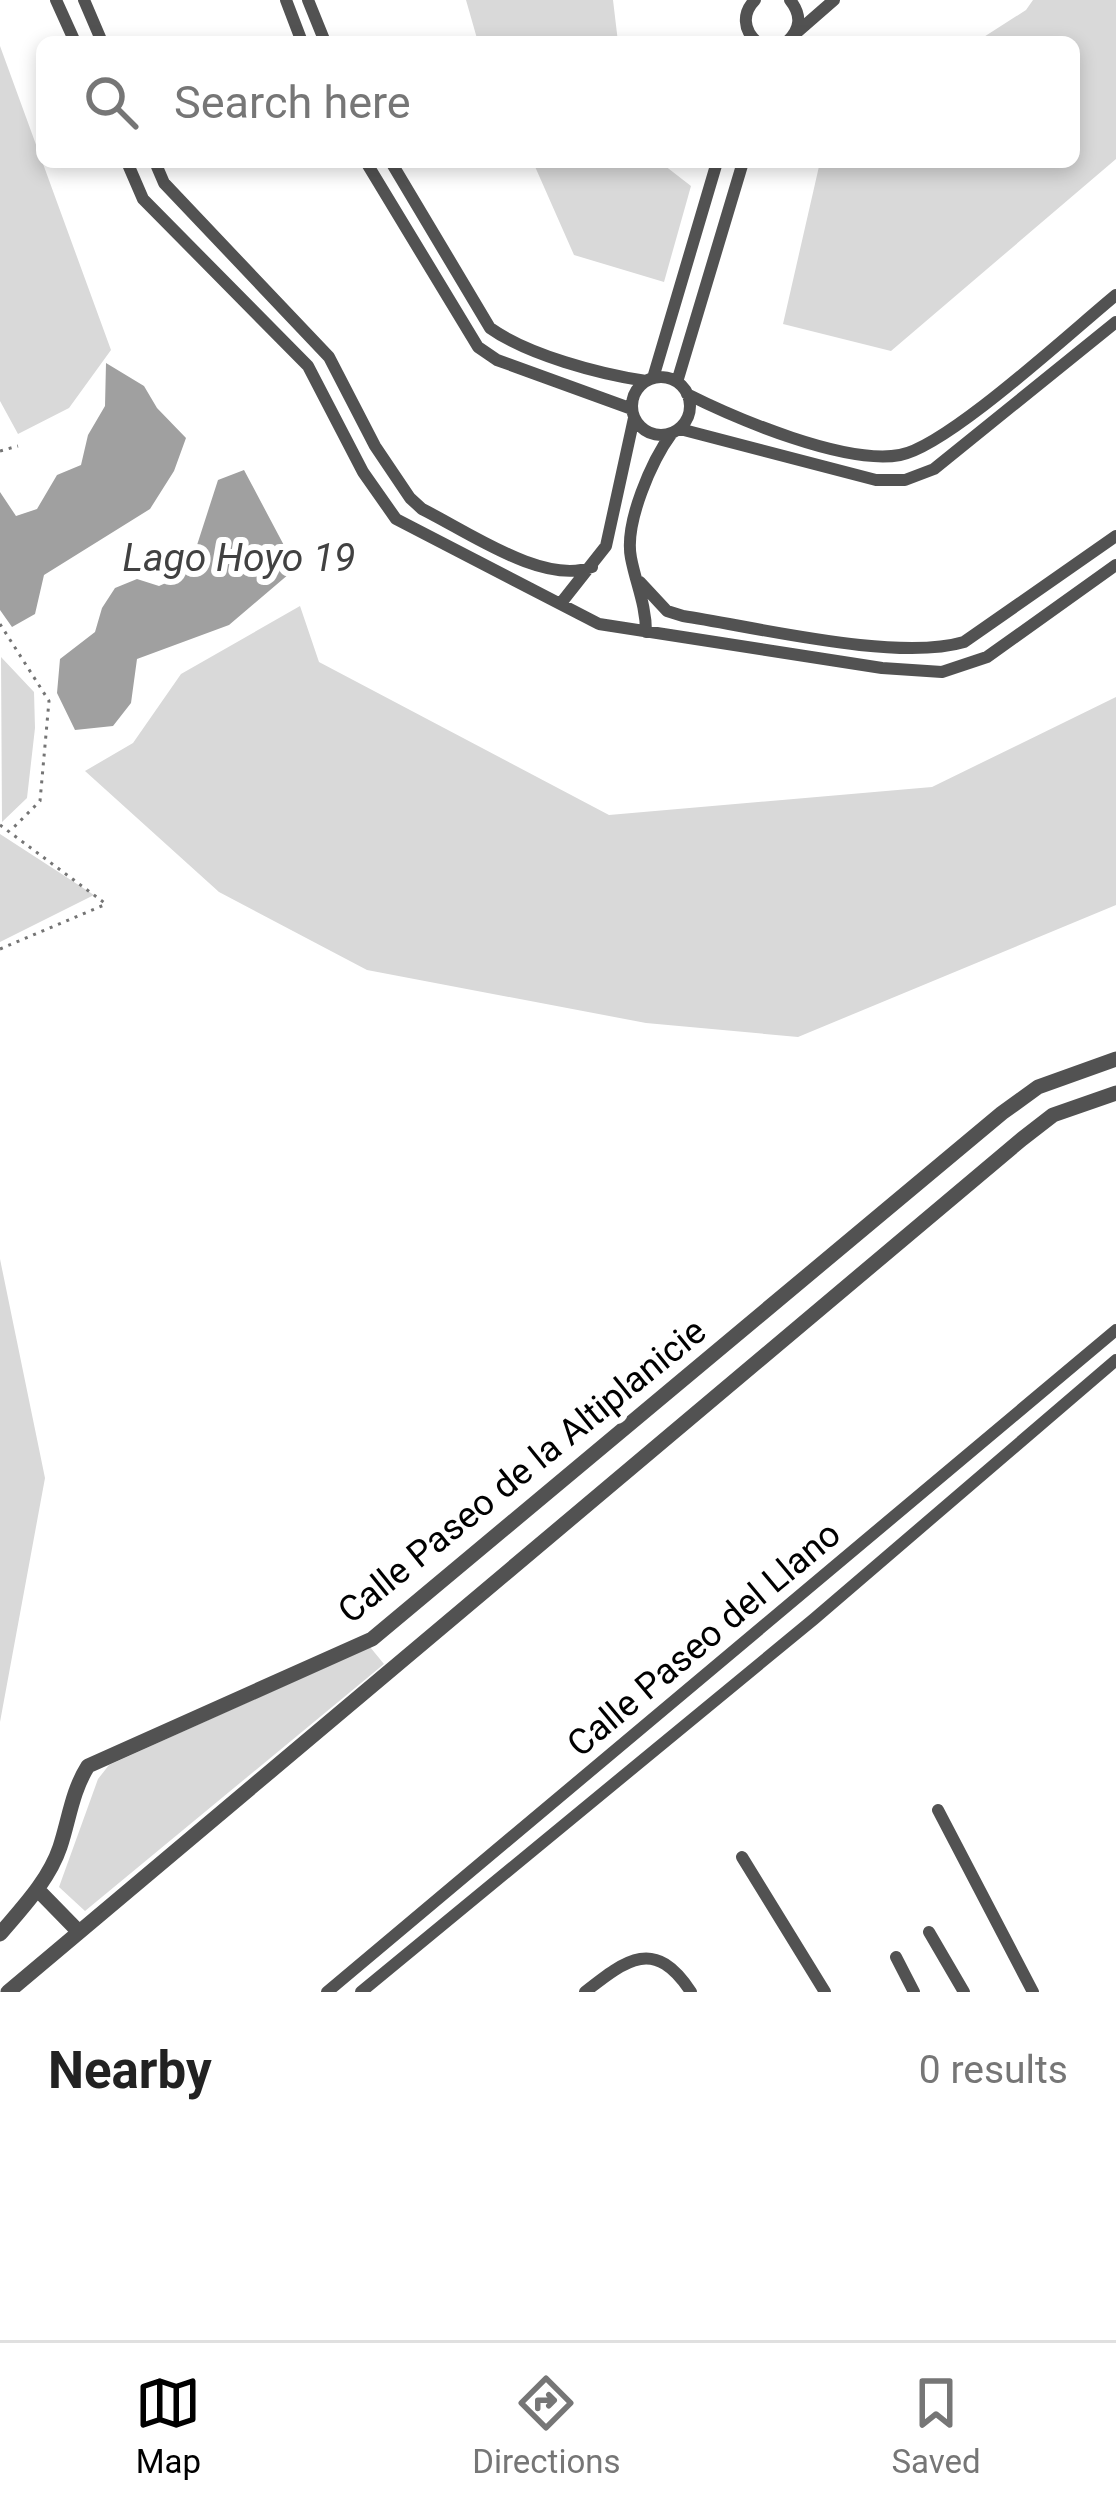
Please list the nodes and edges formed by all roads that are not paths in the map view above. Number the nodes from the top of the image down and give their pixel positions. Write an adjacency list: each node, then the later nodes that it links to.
1 (56, 0): 8 (street)
2 (84, 0): 9 (street)
3 (286, 0): 10 (street)
4 (308, 0): 11 (street)
5 (791, 0): 13 (street)
6 (834, 0): 14 (street)
7 (750, 2): 12 (street)
8 (72, 36)
9 (99, 36)
10 (300, 36)
11 (323, 36)
12 (752, 36)
13 (792, 36)
14 (793, 36)
15 (134, 168): 31 (street)
16 (158, 168): 29 (street)
17 (370, 168): 28 (street)
18 (395, 168): 23 (street)
19 (715, 168): 23 (street)
20 (741, 168): 24 (street)
21 (1116, 295): 25 (street)
22 (1116, 322): 27 (street)
23 (650, 380): 24 (street); 28 (street)
24 (677, 382): 26 (street)
25 (998, 391): 26 (street); 27 (street)
26 (687, 394): 30 (street)
27 (1010, 407): 30 (street)
28 (633, 414): 30 (street); 33 (street)
29 (366, 427): 31 (street); 36 (street)
30 (676, 431): 34 (street)
31 (345, 436): 38 (street)
32 (1116, 536): 39 (street)
33 (603, 552): 34 (street); 36 (street)
34 (631, 557): 37 (street)
35 (1116, 565): 41 (street)
36 (592, 567): 38 (street)
37 (640, 582): 39 (street); 40 (street)
38 (561, 603): 40 (street)
39 (981, 631): 41 (street)
40 (646, 632): 41 (street)
41 (994, 652)
42 (1116, 1059): 44 (street, Calle Paseo de la Altiplanicie)
43 (1116, 1093): 45 (street, Calle Paseo de la Altiplanicie)
44 (1002, 1113): 45 (street); 48 (street, Calle Paseo de la Altiplanicie)
45 (1022, 1139): 49 (street, Calle Paseo de la Altiplanicie)
46 (1116, 1330): 50 (street, Calle Paseo del Llano)
47 (1116, 1360): 51 (street, Calle Paseo del Llano)
48 (707, 1361): 49 (street); 52 (street, Calle Paseo de la Altiplanicie)
49 (727, 1387): 53 (street, Calle Paseo de la Altiplanicie)
50 (797, 1601): 51 (street); 60 (street, Calle Paseo del Llano)
51 (814, 1618): 62 (street, Calle Paseo del Llano)
52 (372, 1639): 53 (street); 56 (street, Calle Paseo de la Altiplanicie)
53 (392, 1666): 57 (street, Calle Paseo de la Altiplanicie)
54 (938, 1810): 71 (street)
55 (742, 1857): 68 (street)
56 (37, 1889): 57 (street); 59 (street, Calle Paseo de la Altiplanicie)
57 (79, 1932): 63 (street, Calle Paseo de la Altiplanicie)
58 (928, 1932): 70 (street)
59 (0, 1934)
60 (369, 1958): 62 (street); 64 (street, Calle Paseo del Llano)
61 (896, 1958): 69 (street)
62 (383, 1974): 65 (street, Calle Paseo del Llano)
63 (8, 1992)
64 (328, 1992)
65 (361, 1992)
66 (585, 1992): 67 (street)
67 (691, 1992)
68 (825, 1992)
69 (914, 1992)
70 (964, 1992)
71 (1033, 1992)

